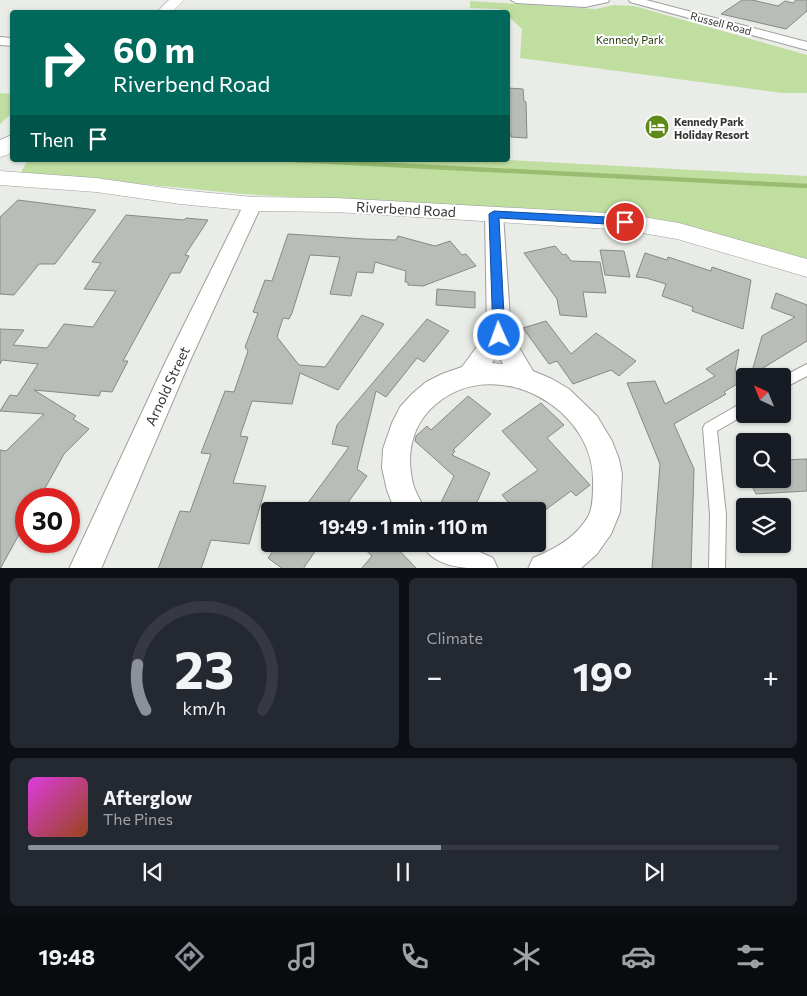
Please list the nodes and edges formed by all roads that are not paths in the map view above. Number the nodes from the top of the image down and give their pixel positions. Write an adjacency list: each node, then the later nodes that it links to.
1 (177, 0): 5 (main road)
2 (516, 0): 3 (street)
3 (604, 0)
4 (634, 0): 6 (street, Russell Road)
5 (166, 10)
6 (807, 46)
7 (10, 143): 8 (main road)
8 (0, 151)
9 (15, 162): 10 (main road)
10 (0, 177): 11 (main road, Riverbend Road)
11 (253, 204): 12 (main road, Riverbend Road); 22 (street, Arnold Street)
12 (494, 214): 13 (main road, Riverbend Road); 14 (street)
13 (807, 268)
14 (499, 335): 16 (street); 17 (street)
15 (807, 369): 18 (lane)
16 (470, 375): 17 (street); 20 (street)
17 (524, 378): 24 (street)
18 (791, 379)
19 (736, 412): 25 (lane)
20 (406, 502)
21 (446, 552): 23 (street)
22 (85, 568)
23 (482, 568)
24 (544, 568)
25 (718, 568)

